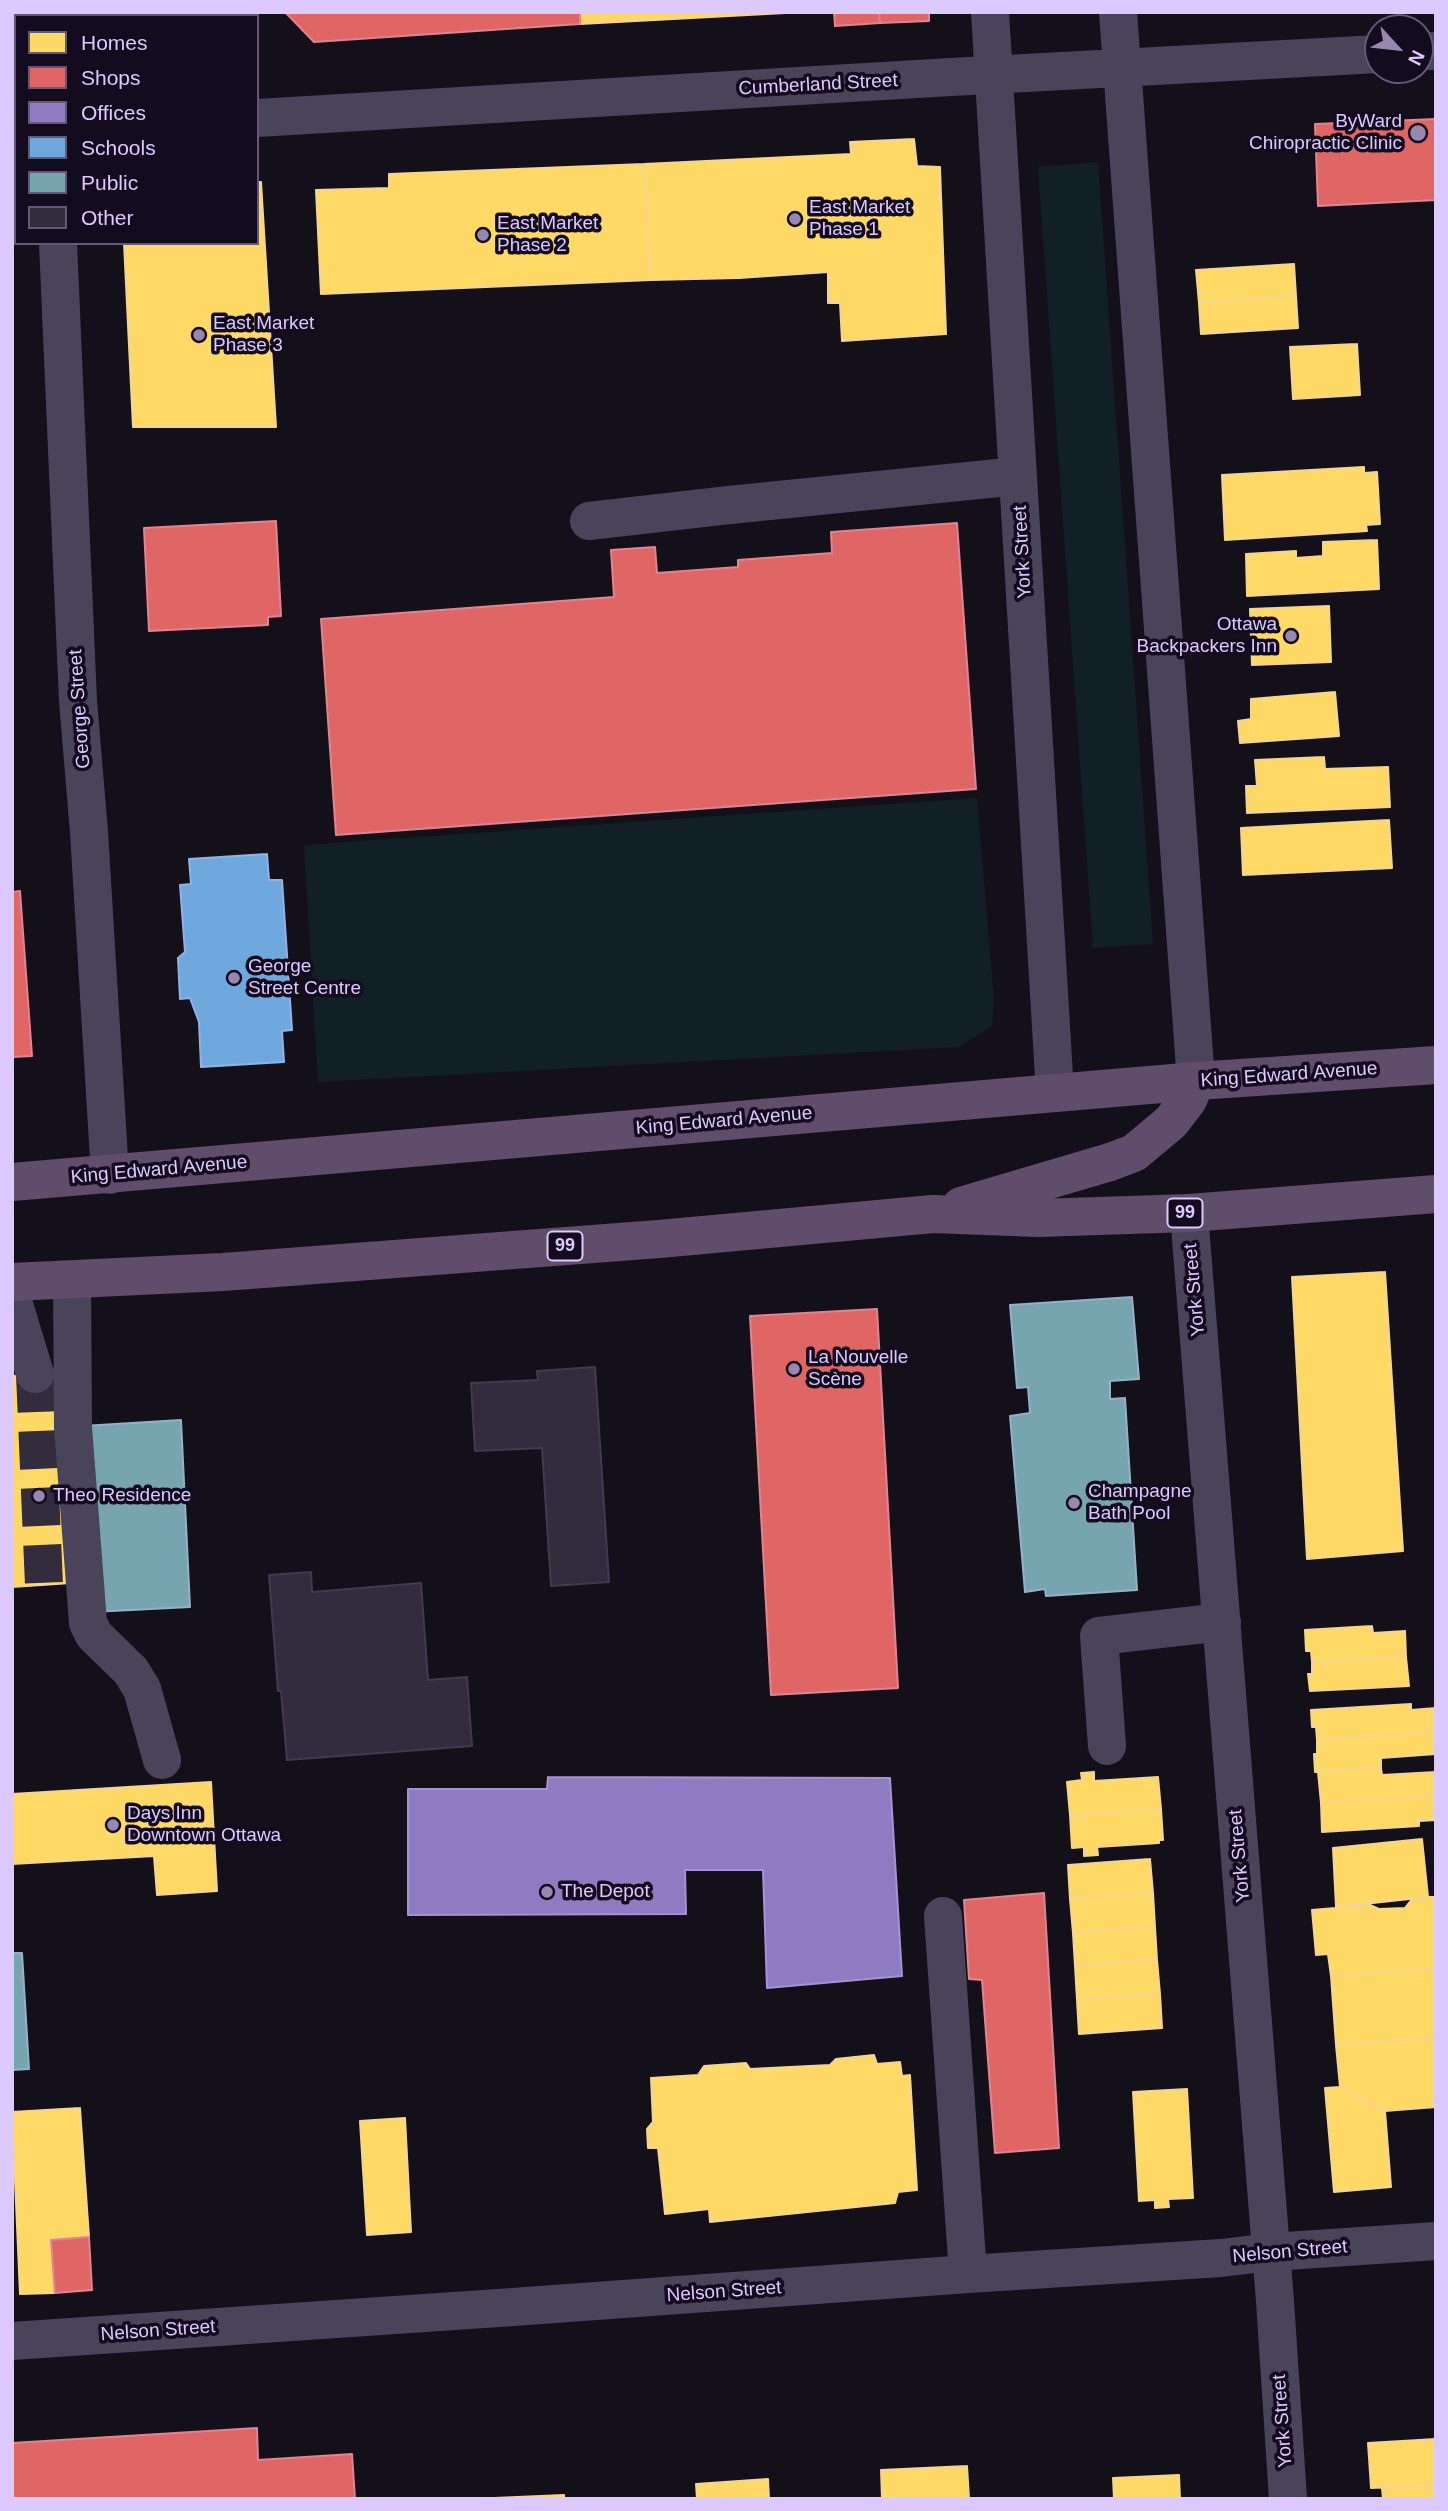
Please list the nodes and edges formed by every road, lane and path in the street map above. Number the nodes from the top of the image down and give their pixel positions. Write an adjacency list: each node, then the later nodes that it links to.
1 (990, 12): 5 (street, York Street)
2 (1118, 12): 4 (street)
3 (1364, 55): 4 (street, Cumberland Street)
4 (1122, 68): 5 (street, Cumberland Street); 11 (street)
5 (995, 74): 6 (street, Cumberland Street); 8 (street, York Street)
6 (259, 118)
7 (58, 245): 13 (street, George Street)
8 (1018, 477): 9 (street); 12 (street, York Street)
9 (589, 522)
10 (1436, 1065): 11 (main road, King Edward Avenue)
11 (1196, 1081): 12 (main road, King Edward Avenue); 17 (main road)
12 (1055, 1093): 13 (main road, King Edward Avenue)
13 (110, 1175): 14 (main road, King Edward Avenue)
14 (12, 1182)
15 (1436, 1194): 16 (main road, 99)
16 (1189, 1213): 17 (main road, 99); 22 (street, York Street)
17 (933, 1214): 18 (main road, 99)
18 (72, 1280): 19 (main road); 24 (street)
19 (12, 1282)
20 (12, 1298): 21 (street)
21 (35, 1374)
22 (1222, 1622): 23 (street); 27 (street, York Street)
23 (1107, 1746)
24 (162, 1760)
25 (943, 1916): 28 (street)
26 (1436, 2241): 27 (street, Nelson Street)
27 (1271, 2252): 28 (street, Nelson Street); 30 (street, York Street)
28 (968, 2274): 29 (street, Nelson Street)
29 (12, 2341)
30 (1288, 2499)

